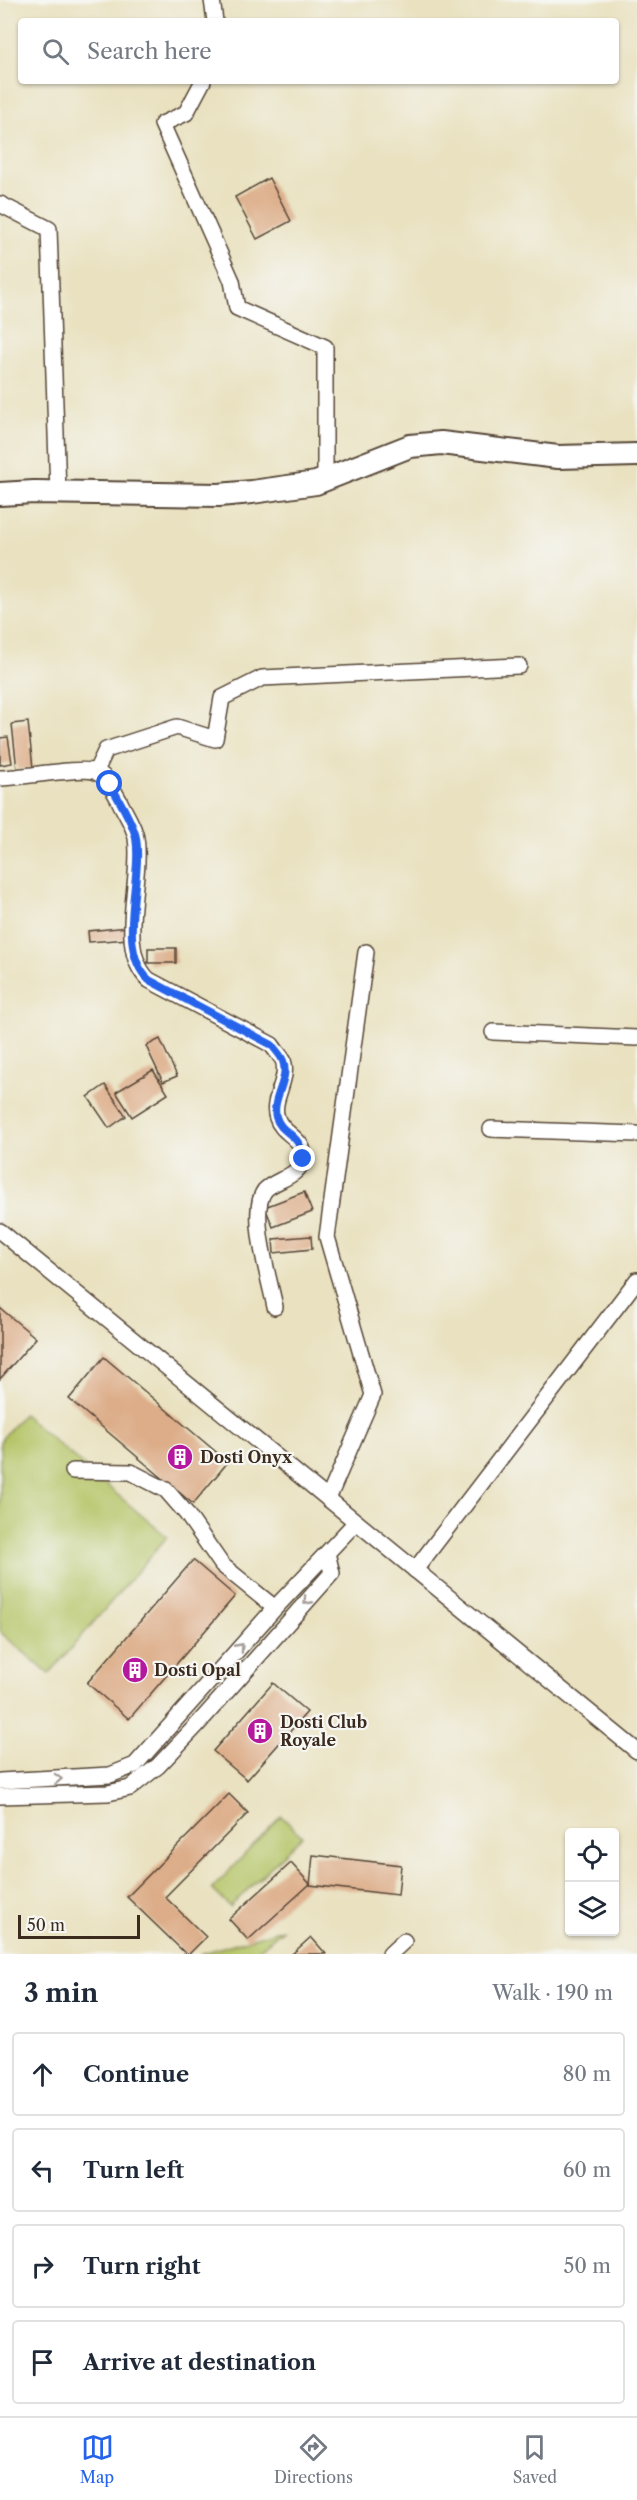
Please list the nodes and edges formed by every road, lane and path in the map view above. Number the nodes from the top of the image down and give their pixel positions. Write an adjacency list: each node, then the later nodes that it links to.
1 (212, 0): 2 (street)
2 (215, 18)
3 (201, 84): 6 (street)
4 (0, 204): 7 (street)
5 (637, 455): 6 (street)
6 (325, 479): 7 (street)
7 (58, 492): 8 (street)
8 (0, 494)
9 (519, 666): 10 (street)
10 (96, 771): 11 (street); 19 (street)
11 (0, 778)
12 (366, 952): 21 (street)
13 (493, 1032): 14 (street)
14 (637, 1038)
15 (491, 1129): 16 (street)
16 (637, 1134)
17 (0, 1231): 21 (street)
18 (637, 1280): 24 (street)
19 (275, 1306)
20 (73, 1471): 25 (street)
21 (328, 1499): 22 (street)
22 (356, 1522): 23 (street); 24 (street)
23 (327, 1553): 25 (street); 28 (street, one-way to 28)
24 (415, 1569): 26 (street)
25 (275, 1608): 27 (street, one-way to 25)
26 (637, 1751)
27 (0, 1781)
28 (0, 1796)
29 (404, 1941): 30 (street)
30 (390, 1954)

